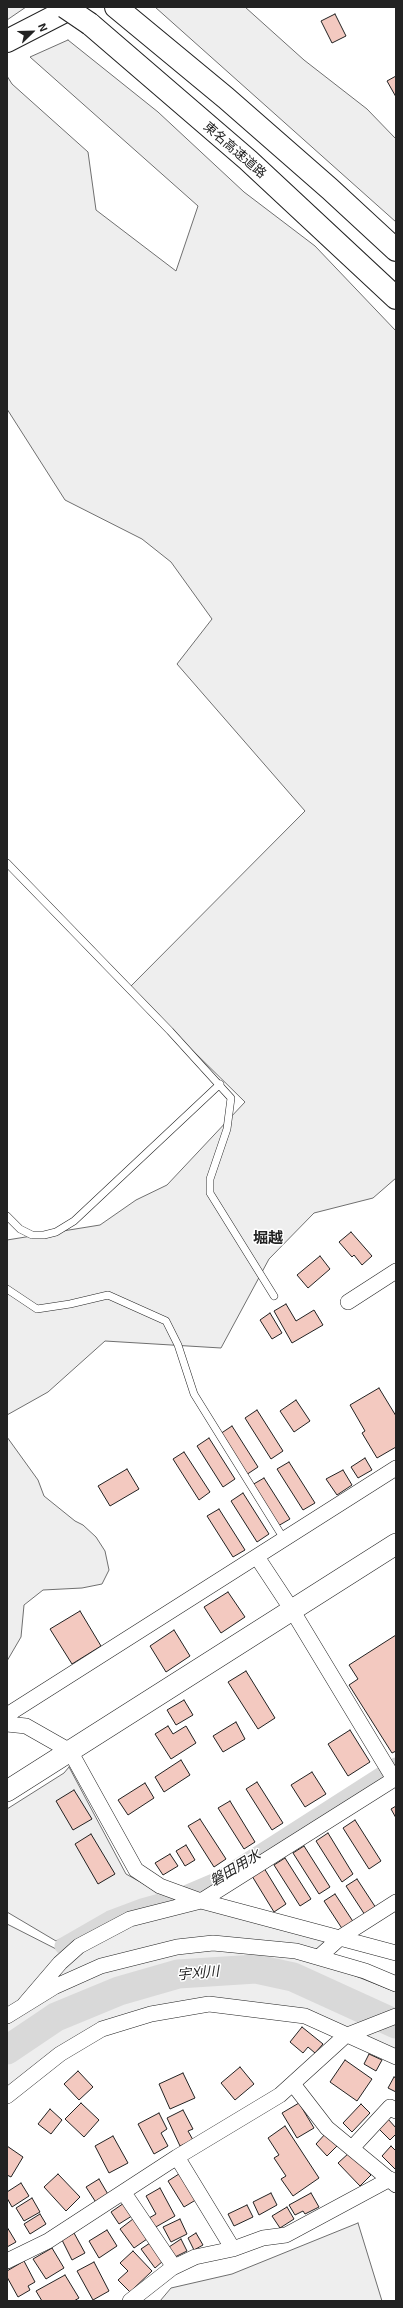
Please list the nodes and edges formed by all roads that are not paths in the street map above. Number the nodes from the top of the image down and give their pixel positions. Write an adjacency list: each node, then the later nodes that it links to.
1 (65, 7): 5 (main road, bridge)
2 (69, 7): 5 (main road, 東名高速道路, bridge)
3 (73, 7): 6 (main road)
4 (116, 7): 7 (main road)
5 (90, 24): 8 (main road, 東名高速道路)
6 (7, 42)
7 (396, 250)
8 (396, 298)
9 (7, 863): 10 (lane)
10 (220, 1084): 11 (lane); 14 (lane)
11 (7, 1216)
12 (396, 1271): 15 (street)
13 (7, 1289): 17 (lane)
14 (274, 1296)
15 (348, 1302)
16 (396, 1468): 17 (street)
17 (284, 1540): 19 (street)
18 (396, 1544): 20 (street)
19 (257, 1557): 20 (street); 21 (street)
20 (292, 1610): 23 (street); 24 (street)
21 (7, 1715)
22 (7, 1724): 23 (street)
23 (70, 1751): 25 (street); 26 (street)
24 (395, 1778): 26 (street)
25 (7, 1791)
26 (201, 1900): 28 (street); 32 (street)
27 (396, 1902): 28 (street)
28 (341, 1937): 29 (street); 30 (street)
29 (396, 1953)
30 (319, 1957): 31 (street); 32 (street)
31 (396, 1984)
32 (24, 2004): 33 (street)
33 (7, 2016)
34 (396, 2016): 35 (street)
35 (349, 2034): 36 (street); 37 (street); 38 (street)
36 (396, 2057)
37 (293, 2084): 40 (street); 41 (street)
38 (7, 2096)
39 (396, 2111): 40 (street)
40 (352, 2148): 42 (street)
41 (177, 2157): 43 (street); 44 (street)
42 (393, 2182): 44 (street)
43 (124, 2193): 45 (street); 46 (street)
44 (233, 2249): 46 (street)
45 (7, 2261)
46 (174, 2267): 47 (street)
47 (130, 2301)

